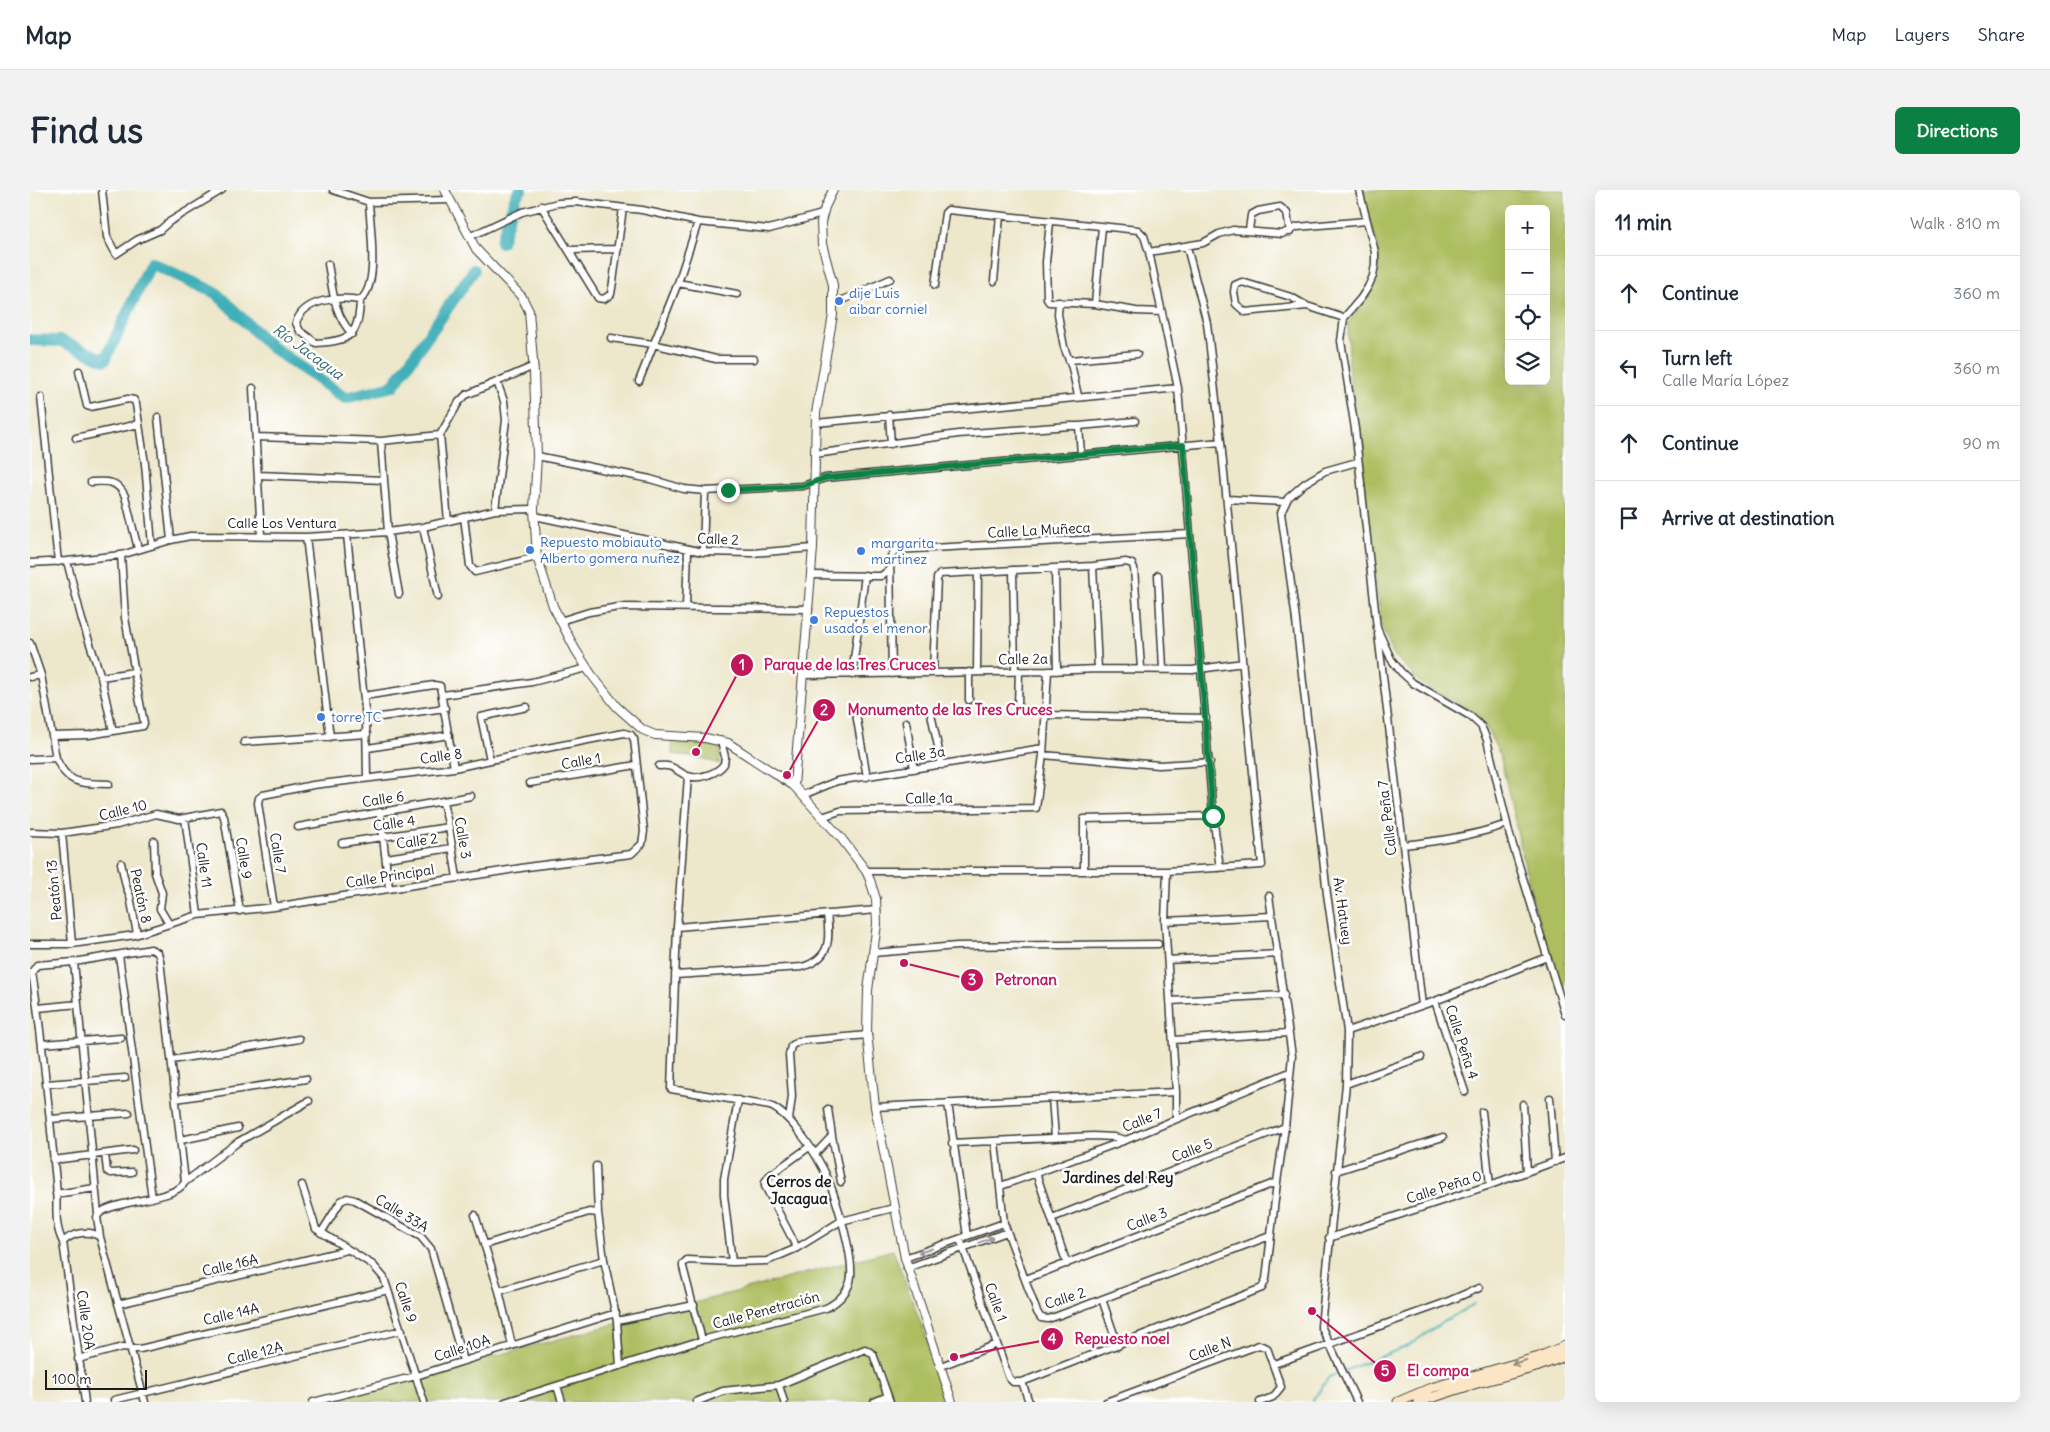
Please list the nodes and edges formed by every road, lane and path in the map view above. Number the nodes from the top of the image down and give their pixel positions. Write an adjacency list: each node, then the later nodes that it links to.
1 (102, 190): 2 (street)
2 (222, 190)
3 (333, 190): 8 (street)
4 (445, 190): 7 (street)
5 (833, 190): 11 (street)
6 (1359, 190): 15 (street)
7 (449, 200): 8 (street); 19 (street)
8 (369, 202): 31 (street)
9 (541, 206): 10 (street); 19 (street); 22 (street)
10 (623, 208): 13 (street); 21 (street)
11 (822, 214): 13 (street); 33 (street)
12 (1000, 216): 14 (street); 26 (street); 28 (street)
13 (698, 222): 27 (street)
14 (1050, 222): 16 (street); 32 (street)
15 (1366, 222): 18 (street); 37 (street)
16 (1102, 227): 23 (street); 34 (street)
17 (1249, 230): 18 (street); 18 (street); 20 (street)
18 (1290, 232)
19 (469, 237): 44 (street)
20 (1187, 247): 23 (street); 62 (street)
21 (618, 249): 22 (street); 22 (street)
22 (569, 250)
23 (1149, 252): 36 (street)
24 (328, 264): 30 (street)
25 (890, 279): 33 (street)
26 (994, 281)
27 (678, 283): 29 (street); 40 (street)
28 (935, 285)
29 (737, 294)
30 (335, 300): 31 (street); 38 (street); 38 (street)
31 (360, 300): 38 (street)
32 (1059, 302): 34 (street); 43 (street)
33 (834, 304): 55 (street)
34 (1095, 304): 36 (street)
35 (1307, 306): 35 (street); 37 (street)
36 (1162, 312): 49 (street)
37 (1344, 318): 68 (street, Calle Peña 7)
38 (352, 334)
39 (611, 338): 40 (street)
40 (652, 344): 42 (street); 46 (street)
41 (1137, 354): 43 (street)
42 (754, 358)
43 (1070, 360): 50 (street)
44 (534, 366): 47 (street); 67 (street)
45 (79, 371): 56 (street)
46 (639, 381)
47 (497, 382): 58 (street); 76 (street)
48 (253, 388): 59 (street)
49 (1178, 388): 50 (street); 64 (street)
50 (1078, 396): 52 (street)
51 (41, 397): 95 (street)
52 (889, 415): 55 (street); 63 (street)
53 (158, 418): 86 (street)
54 (1135, 421): 57 (street)
55 (816, 423): 65 (street)
56 (139, 424): 60 (street); 87 (street)
57 (1079, 426): 63 (street); 66 (street)
58 (440, 435): 61 (street); 79 (street)
59 (256, 436): 61 (street); 69 (street)
60 (76, 438)
61 (380, 441): 70 (street)
62 (1221, 442): 64 (street); 74 (street)
63 (891, 444): 65 (street)
64 (1183, 445): 66 (street); 82 (street)
65 (815, 454): 72 (street)
66 (1081, 455): 72 (street)
67 (537, 456): 73 (street); 77 (street)
68 (1358, 462): 75 (street); 110 (street, Calle Peña 7)
69 (258, 475): 70 (street); 83 (street)
70 (384, 480): 81 (street)
71 (92, 482): 89 (street)
72 (816, 482): 73 (street); 88 (street)
73 (705, 491): 91 (street)
74 (1227, 499): 75 (street); 112 (street)
75 (1285, 502): 224 (street, Av. Hatuey)
76 (495, 510): 77 (street, Calle Los Ventura); 78 (street, Calle Los Ventura)
77 (535, 513): 90 (street, Calle 2); 93 (street)
78 (464, 517): 79 (street, Calle Los Ventura); 93 (street)
79 (448, 521): 80 (street, Calle Los Ventura)
80 (423, 527): 81 (street, Calle Los Ventura); 106 (street)
81 (388, 532): 84 (street, Calle Los Ventura); 105 (street)
82 (1190, 534): 99 (street, Calle La Muñeca); 117 (street)
83 (261, 536): 85 (street, Calle Los Ventura); 86 (street, Calle Los Ventura)
84 (347, 536): 85 (street, Calle Los Ventura); 132 (street)
85 (306, 537): 149 (street)
86 (171, 540): 87 (street, Calle Los Ventura)
87 (152, 545): 89 (street, Calle Los Ventura)
88 (813, 548): 91 (street, Calle 2); 102 (street)
89 (138, 550): 92 (street, Calle Los Ventura)
90 (688, 550): 91 (street, Calle 2); 107 (street)
91 (703, 552)
92 (121, 555): 94 (street, Calle Los Ventura); 123 (street)
93 (537, 557): 109 (street)
94 (67, 561): 95 (street, Calle Los Ventura); 130 (street)
95 (58, 562): 96 (street, Calle Los Ventura)
96 (30, 563)
97 (1093, 566): 98 (street); 114 (street); 115 (street)
98 (1055, 568): 100 (street); 118 (street)
99 (890, 569): 103 (street); 125 (street)
100 (1013, 570): 101 (street); 119 (street)
101 (978, 572): 122 (street); 124 (street)
102 (811, 575): 103 (street); 108 (street)
103 (865, 575): 128 (street)
104 (1158, 575): 116 (street)
105 (399, 594)
106 (438, 597)
107 (686, 607): 108 (street); 109 (street)
108 (808, 609): 127 (street)
109 (560, 621): 113 (street)
110 (1377, 628): 178 (street); 186 (street, Calle Peña 7)
111 (30, 643): 126 (street)
112 (1242, 663): 117 (street, Calle 2a); 190 (street)
113 (587, 668): 131 (street); 143 (street)
114 (1098, 668): 115 (street, Calle 2a); 118 (street, Calle 2a)
115 (1141, 668): 116 (street, Calle 2a)
116 (1163, 668): 117 (street, Calle 2a)
117 (1201, 669): 140 (street)
118 (1058, 670): 120 (street, Calle 2a)
119 (1017, 671): 120 (street, Calle 2a); 122 (street, Calle 2a); 134 (street)
120 (1048, 671): 139 (street)
121 (968, 672): 122 (street, Calle 2a); 124 (street, Calle 2a); 133 (street)
122 (977, 672)
123 (135, 673): 130 (street); 144 (street)
124 (933, 673): 125 (street, Calle 2a)
125 (892, 674): 128 (street, Calle 2a)
126 (41, 675): 129 (street); 147 (street)
127 (803, 675): 128 (street, Calle 2a); 168 (street)
128 (852, 675)
129 (30, 676)
130 (101, 677): 144 (street)
131 (443, 695): 132 (street); 136 (street)
132 (364, 696): 141 (street)
133 (970, 700)
134 (1018, 705)
135 (527, 707): 156 (street)
136 (445, 708): 141 (street); 148 (street)
137 (856, 714): 164 (street)
138 (931, 714): 159 (street)
139 (1046, 715): 140 (street); 153 (street)
140 (1206, 718): 157 (street)
141 (366, 719): 145 (street)
142 (906, 722): 162 (street)
143 (637, 726): 146 (street); 151 (street)
144 (113, 731): 147 (street)
145 (367, 734): 149 (street); 152 (street)
146 (631, 735): 156 (street, Calle 8); 158 (street, Calle Principal)
147 (53, 736): 154 (street)
148 (449, 736): 152 (street); 161 (street)
149 (330, 737): 150 (street)
150 (244, 742)
151 (721, 742): 163 (street); 168 (street)
152 (368, 748): 165 (street)
153 (1043, 752): 157 (street, Calle 3a); 159 (street, Calle 3a); 176 (street, Calle 1a)
154 (56, 758): 155 (street); 167 (street)
155 (30, 759)
156 (490, 760): 161 (street, Calle 8)
157 (1210, 762): 175 (street)
158 (636, 765): 166 (street, Calle 1); 194 (street, Calle Principal)
159 (942, 765): 162 (street, Calle 3a)
160 (659, 766): 163 (street)
161 (454, 768): 165 (street, Calle 8)
162 (914, 769): 164 (street, Calle 3a)
163 (688, 776): 205 (street)
164 (867, 777): 169 (street, Calle 3a)
165 (367, 778): 171 (street, Calle 8)
166 (530, 783)
167 (109, 784)
168 (794, 786): 169 (street)
169 (803, 795): 176 (street)
170 (471, 796): 172 (street, Calle 6)
171 (258, 803): 197 (street, Calle 7)
172 (443, 803): 174 (street, Calle 6); 180 (street, Calle 3)
173 (221, 811): 177 (street, Calle 10); 199 (street, Calle 9)
174 (380, 812): 179 (street, Calle 6); 183 (street)
175 (1213, 816): 190 (street); 192 (street)
176 (822, 817): 191 (street)
177 (185, 818): 182 (street, Calle 10); 201 (street, Calle 11)
178 (1507, 824): 186 (street); 213 (street)
179 (298, 827)
180 (449, 827): 183 (street, Calle 4); 187 (street, Calle 3)
181 (30, 832): 182 (street, Calle 10)
182 (62, 833): 208 (street, Peatón 13)
183 (383, 837): 185 (street, Calle 4); 188 (street)
184 (154, 841): 204 (street)
185 (342, 843)
186 (1403, 846): 221 (street, Calle Peña 7)
187 (452, 848): 188 (street, Calle 2); 194 (street, Calle 3)
188 (386, 858): 195 (street)
189 (121, 863): 206 (street, Peatón 8)
190 (1220, 868): 193 (street)
191 (866, 871): 192 (street); 198 (street)
192 (1084, 871): 193 (street)
193 (1167, 871): 203 (street)
194 (456, 878): 195 (street, Calle Principal)
195 (389, 888): 197 (street, Calle Principal)
196 (1269, 896): 202 (street)
197 (274, 907): 199 (street, Calle Principal)
198 (877, 910): 200 (street); 210 (street)
199 (240, 911): 201 (street, Calle Principal)
200 (826, 914): 205 (street); 216 (street)
201 (198, 915): 204 (street, Calle Principal)
202 (1272, 916): 203 (street); 211 (street)
203 (1166, 920): 214 (street)
204 (170, 924): 206 (street, Calle Principal)
205 (677, 927): 216 (street)
206 (137, 934): 208 (street, Calle Principal)
207 (30, 944): 208 (street, Calle Principal)
208 (72, 944)
209 (1158, 944): 210 (street)
210 (873, 953): 226 (street)
211 (1278, 954): 214 (street); 217 (street)
212 (120, 955): 215 (street); 233 (street); 287 (street)
213 (1547, 957): 219 (street); 223 (street)
214 (1168, 960): 218 (street)
215 (74, 962): 220 (street); 222 (street, Calle 20A)
216 (675, 975): 245 (street, Calle Penetración)
217 (1284, 995): 218 (street); 225 (street)
218 (1170, 1001): 229 (street)
219 (1435, 1001): 221 (street); 241 (street, Calle Peña 4)
220 (78, 1004): 222 (street); 230 (street)
221 (1422, 1005): 224 (street)
222 (38, 1008): 231 (street, Calle 20A)
223 (1565, 1014)
224 (1347, 1031): 239 (street, Av. Hatuey)
225 (1288, 1033): 229 (street); 234 (street)
226 (868, 1035): 249 (street); 255 (street)
227 (121, 1038): 230 (street)
228 (300, 1039): 233 (street)
229 (1173, 1040): 240 (street)
230 (81, 1042): 231 (street); 237 (street)
231 (42, 1044): 238 (street, Calle 20A)
232 (1421, 1057): 239 (street)
233 (172, 1060): 242 (street)
234 (1290, 1072): 256 (street, Calle 7); 257 (street)
235 (125, 1078): 237 (street)
236 (306, 1080): 242 (street)
237 (85, 1081): 238 (street); 253 (street)
238 (46, 1084): 254 (street, Calle 20A)
239 (1346, 1084): 275 (street, Av. Hatuey)
240 (1176, 1092): 243 (street); 256 (street)
241 (1465, 1092)
242 (176, 1098): 262 (street)
243 (1052, 1098): 247 (street); 261 (street)
244 (1550, 1098): 273 (street)
245 (738, 1100): 255 (street, Calle Penetración); 309 (street)
246 (309, 1101): 279 (street)
247 (948, 1103): 249 (street); 265 (street)
248 (1523, 1104): 277 (street)
249 (875, 1107): 288 (street)
250 (828, 1109): 259 (street)
251 (1482, 1112): 282 (street)
252 (129, 1113): 253 (street)
253 (89, 1117): 254 (street); 270 (street)
254 (50, 1119): 272 (street, Calle 20A)
255 (789, 1120): 266 (street, Calle Penetración)
256 (1176, 1120): 263 (street, Calle 7)
257 (1285, 1127): 281 (street); 292 (street, Calle 5)
258 (238, 1128): 262 (street)
259 (832, 1136): 269 (street); 280 (street)
260 (1443, 1137): 275 (street)
261 (1055, 1138): 263 (street); 264 (street)
262 (181, 1140): 279 (street)
263 (1126, 1140): 278 (street, Calle 7)
264 (995, 1142): 265 (street); 284 (street, Calle 2)
265 (952, 1143): 297 (street)
266 (809, 1147): 269 (street, Calle Penetración); 304 (street)
267 (133, 1150): 268 (street)
268 (105, 1154): 270 (street); 276 (street)
269 (815, 1154): 293 (street, Calle Penetración)
270 (92, 1155): 272 (street); 285 (street)
271 (1565, 1158): 273 (street, Calle Peña 0)
272 (53, 1160): 286 (street, Calle 20A)
273 (1555, 1162): 277 (street, Calle Peña 0)
274 (596, 1166): 289 (street)
275 (1336, 1171): 300 (street, Av. Hatuey)
276 (132, 1172)
277 (1527, 1172): 282 (street, Calle Peña 0)
278 (1036, 1174): 284 (street, Calle 7); 292 (street)
279 (186, 1182): 287 (street)
280 (841, 1182)
281 (1276, 1182): 298 (street); 310 (street, Calle 3)
282 (1490, 1185): 300 (street, Calle Peña 0)
283 (302, 1186): 296 (street, Calle 9)
284 (1001, 1186): 294 (street, Calle 2)
285 (95, 1188): 286 (street); 290 (street)
286 (56, 1194): 302 (street, Calle 20A)
287 (152, 1198): 290 (street)
288 (894, 1208): 293 (street); 307 (street)
289 (598, 1213): 303 (street); 308 (street)
290 (98, 1214): 299 (street)
291 (475, 1215): 303 (street)
292 (1052, 1218): 310 (street)
293 (840, 1221): 304 (street); 322 (street, Calle Penetración)
294 (1004, 1223): 295 (street, Calle 2); 297 (street)
295 (1007, 1232): 305 (street, one-way to 295); 312 (street, Calle 2)
296 (321, 1233): 306 (street, Calle 9); 331 (street, Calle 33A)
297 (967, 1236): 301 (street)
298 (1270, 1236): 316 (street, Calle 2); 326 (street)
299 (100, 1237): 302 (street); 317 (street)
300 (1329, 1238): 323 (street, Av. Hatuey)
301 (960, 1239): 305 (street, Calle 1); 307 (street, one-way to 307)
302 (63, 1242): 330 (street, Calle 20A)
303 (484, 1244): 315 (street)
304 (797, 1248): 309 (street)
305 (963, 1249): 311 (street); 324 (street, Calle 1)
306 (347, 1250): 314 (street, Calle 9); 317 (street, Calle 16A)
307 (905, 1258): 311 (street)
308 (604, 1260): 315 (street); 319 (street)
309 (732, 1262): 318 (street)
310 (1067, 1264): 312 (street, Calle 3)
311 (907, 1268): 334 (street)
312 (1026, 1279): 316 (street, Calle 2)
313 (1479, 1288): 323 (street)
314 (388, 1290): 321 (street, Calle 9); 328 (street, Calle 14A)
315 (499, 1291): 325 (street)
316 (1102, 1299): 326 (street)
317 (118, 1304): 328 (street)
318 (694, 1305): 320 (street); 322 (street)
319 (616, 1313): 320 (street); 325 (street, Calle 10A)
320 (617, 1320): 333 (street)
321 (402, 1330): 335 (street, Calle 9); 339 (street, Calle 12A)
322 (702, 1340): 333 (street, Calle Penetración)
323 (1329, 1343): 332 (street); 356 (street, Av. Hatuey)
324 (997, 1344): 334 (street); 336 (street, Calle 1)
325 (512, 1345): 331 (street, Calle 10A)
326 (1118, 1346): 336 (street)
327 (1565, 1346): 357 (main road, one-way to 357)
328 (130, 1349): 330 (street, Calle 14A); 339 (street)
329 (1565, 1356): 342 (main road)
330 (78, 1359): 343 (street, Calle 20A)
331 (463, 1361): 335 (street, Calle 10A)
332 (1274, 1364): 354 (street, Calle N); 355 (street)
333 (620, 1366): 338 (street, Calle Penetración)
334 (940, 1366): 352 (street)
335 (416, 1376): 345 (street, Calle 10A); 346 (street, Calle 9)
336 (1022, 1382): 353 (street)
337 (779, 1385): 340 (street); 349 (street); 350 (street)
338 (557, 1386): 347 (street, Calle Penetración); 348 (street)
339 (143, 1393): 341 (street, Calle 12A); 344 (street)
340 (889, 1399): 351 (street)
341 (114, 1400)
342 (1432, 1400): 358 (main road)
343 (84, 1402)
344 (145, 1402)
345 (313, 1402)
346 (424, 1402)
347 (505, 1402)
348 (562, 1402)
349 (696, 1402)
350 (784, 1402)
351 (874, 1402)
352 (952, 1402)
353 (1029, 1402)
354 (1106, 1402)
355 (1260, 1402)
356 (1357, 1402)
357 (1398, 1402)
358 (1418, 1402)

